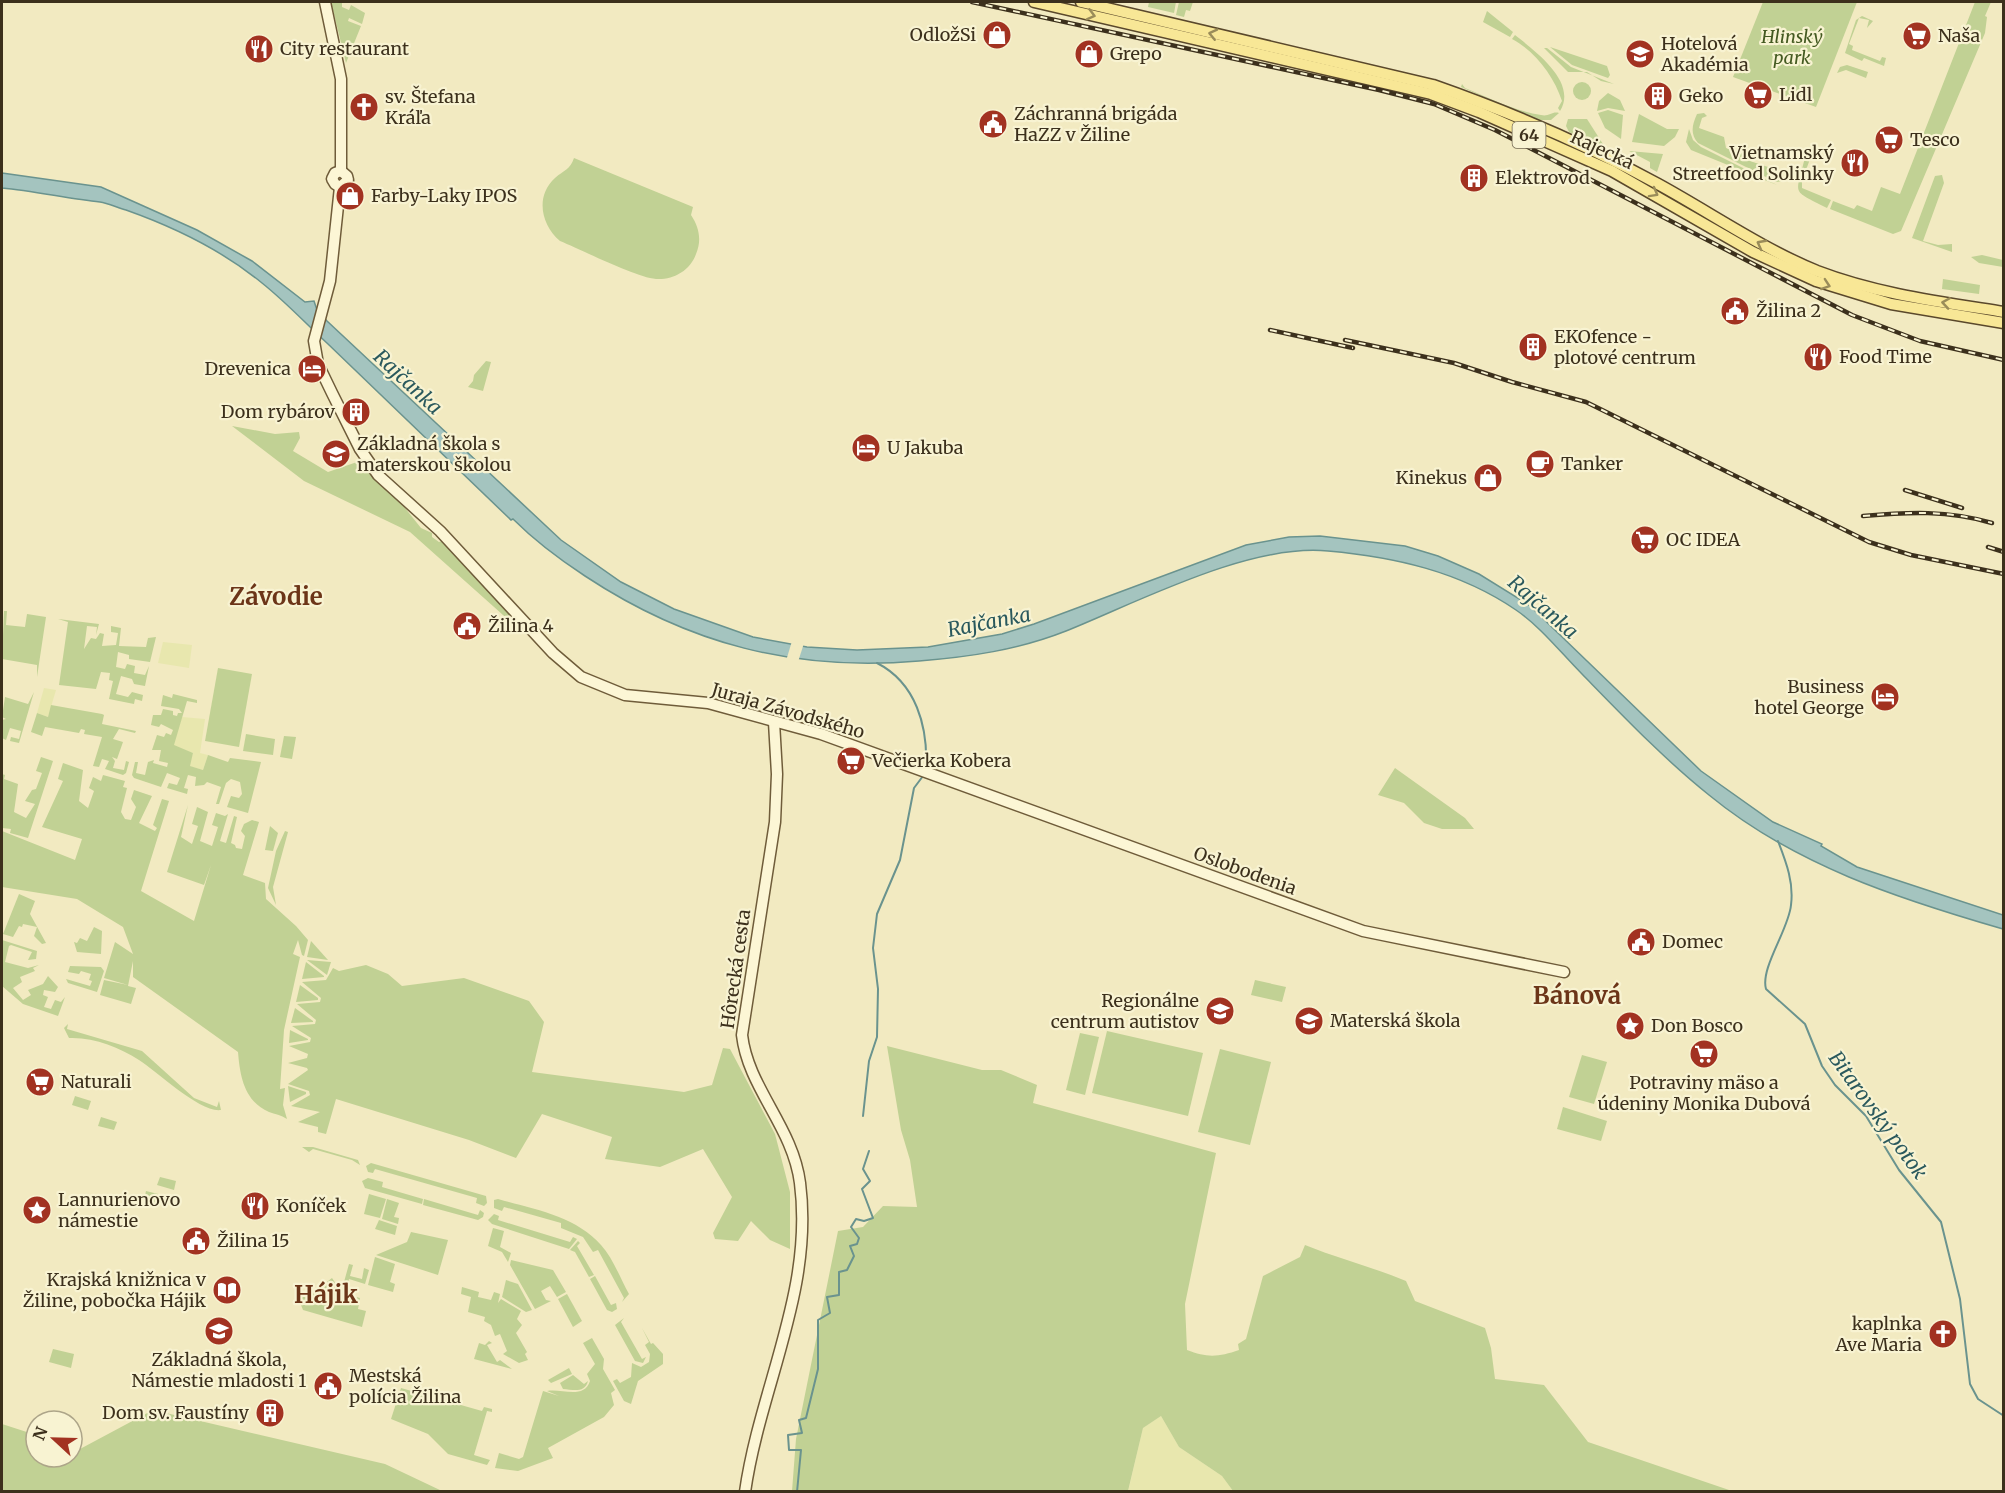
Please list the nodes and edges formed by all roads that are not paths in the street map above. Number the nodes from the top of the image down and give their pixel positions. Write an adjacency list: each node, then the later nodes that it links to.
1 (325, 2): 6 (street, Juraja Závodského)
2 (1034, 2): 5 (main road, Rajecká / 64, one-way to 5)
3 (1081, 2): 4 (main road, Rajecká / 64, one-way to 3)
4 (2004, 312)
5 (2004, 323)
6 (774, 722): 7 (street, Juraja Závodského); 9 (street, Hôrecká cesta)
7 (925, 771): 8 (street, Oslobodenia)
8 (1564, 972)
9 (745, 1491)

